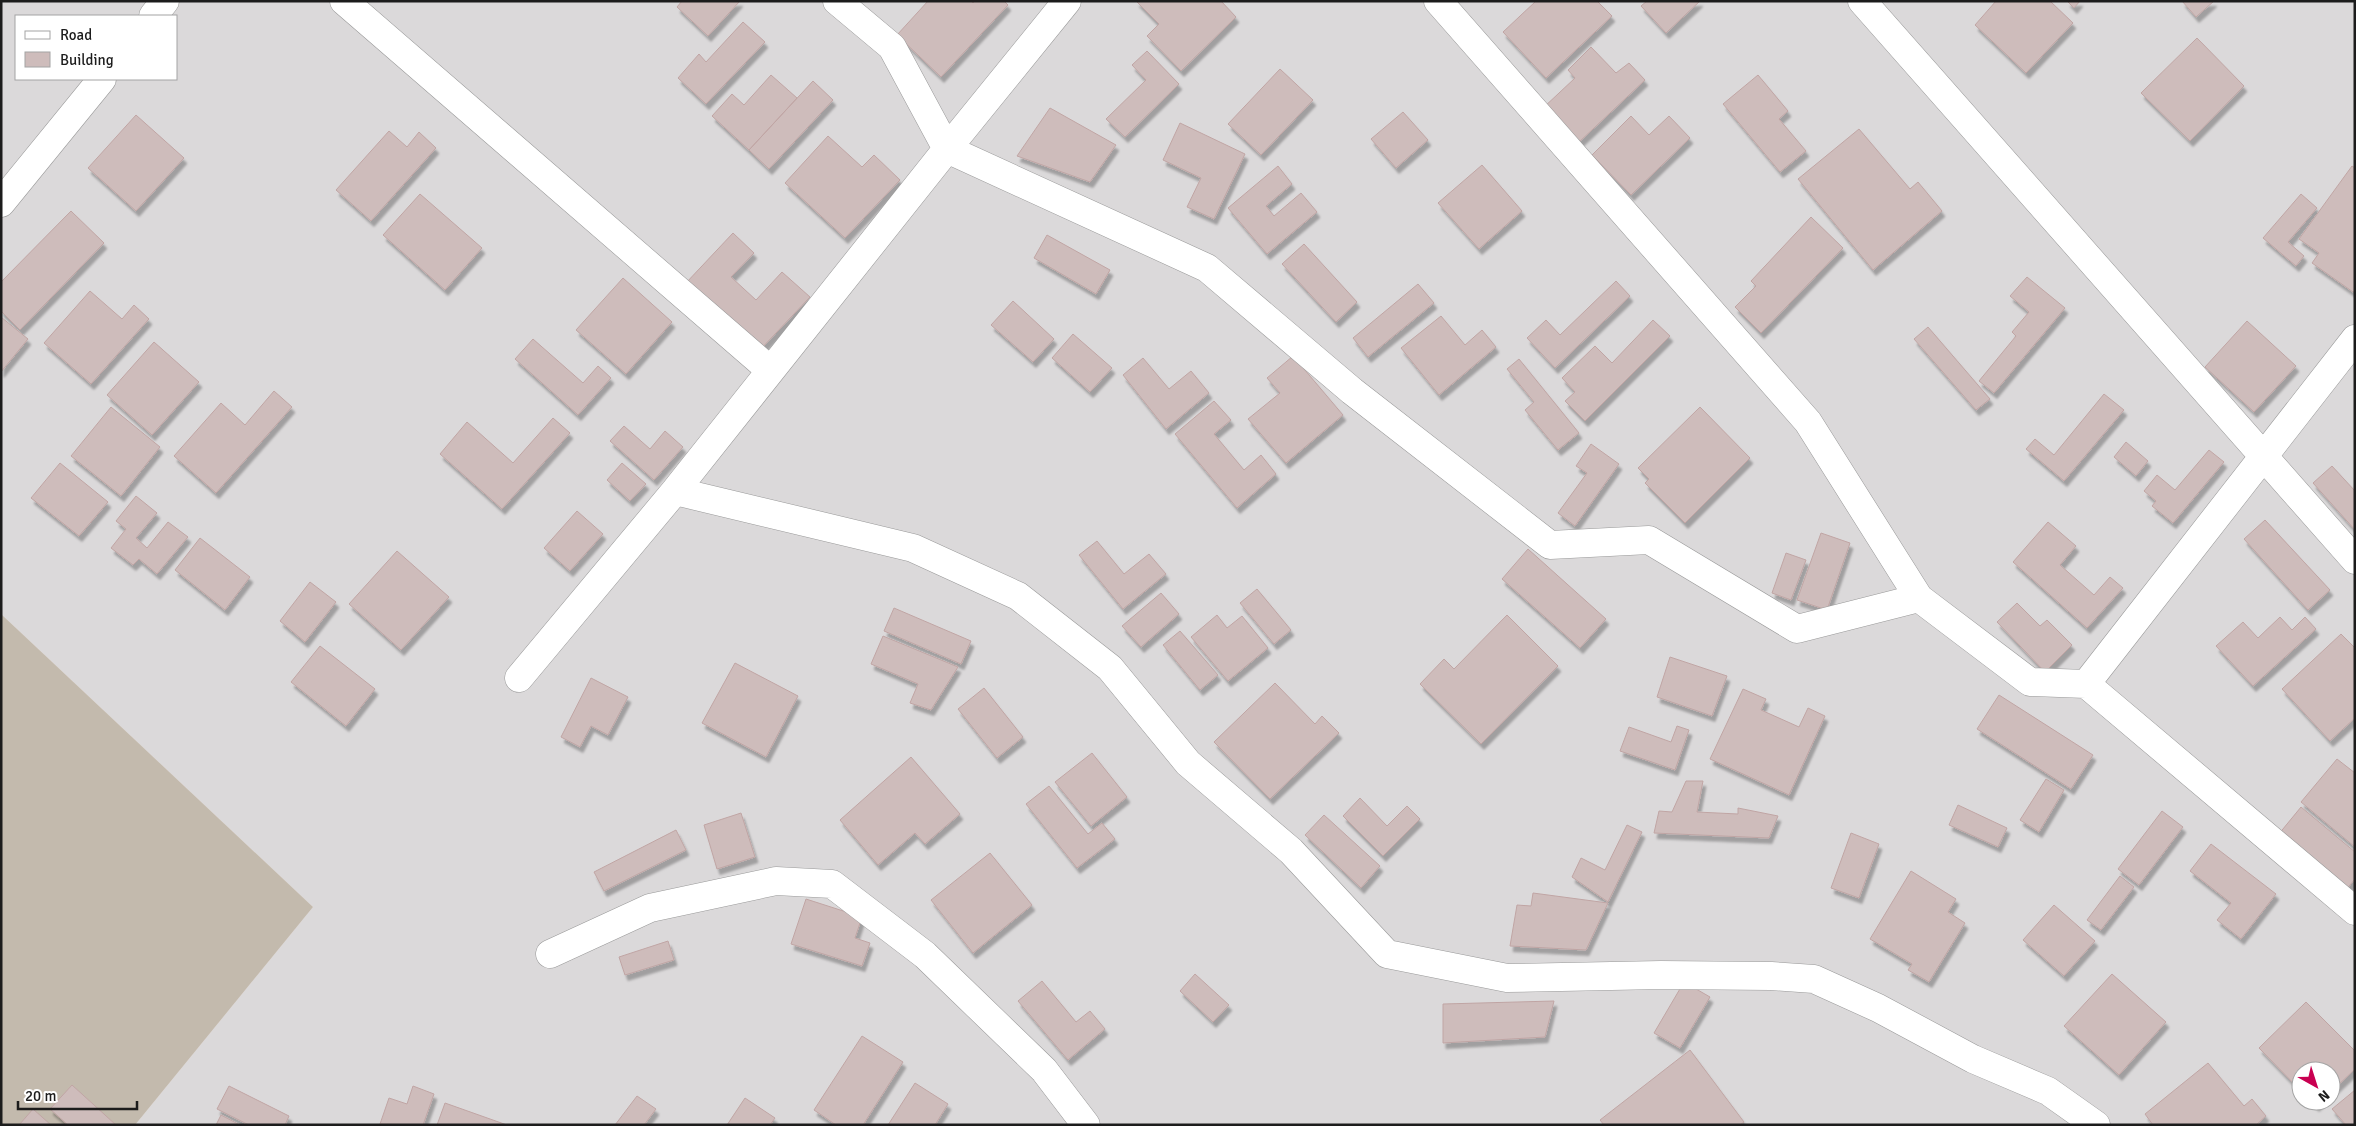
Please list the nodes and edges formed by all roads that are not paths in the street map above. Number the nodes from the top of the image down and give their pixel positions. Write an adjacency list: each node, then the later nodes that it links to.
1 (165, 1): 7 (street)
2 (344, 1): 12 (street)
3 (837, 1): 9 (street)
4 (1066, 1): 9 (street)
5 (1438, 1): 16 (street)
6 (1862, 1): 13 (street)
7 (154, 15)
8 (101, 80): 10 (street)
9 (946, 149): 12 (street); 16 (street)
10 (1, 203)
11 (2355, 339): 13 (street)
12 (770, 370): 14 (street)
13 (2264, 456): 15 (street); 18 (street)
14 (675, 491): 17 (street); 22 (street)
15 (2355, 560)
16 (1919, 598): 18 (street)
17 (519, 678)
18 (2086, 684): 19 (street)
19 (2355, 911)
20 (550, 954): 21 (street)
21 (1086, 1125)
22 (2096, 1125)

